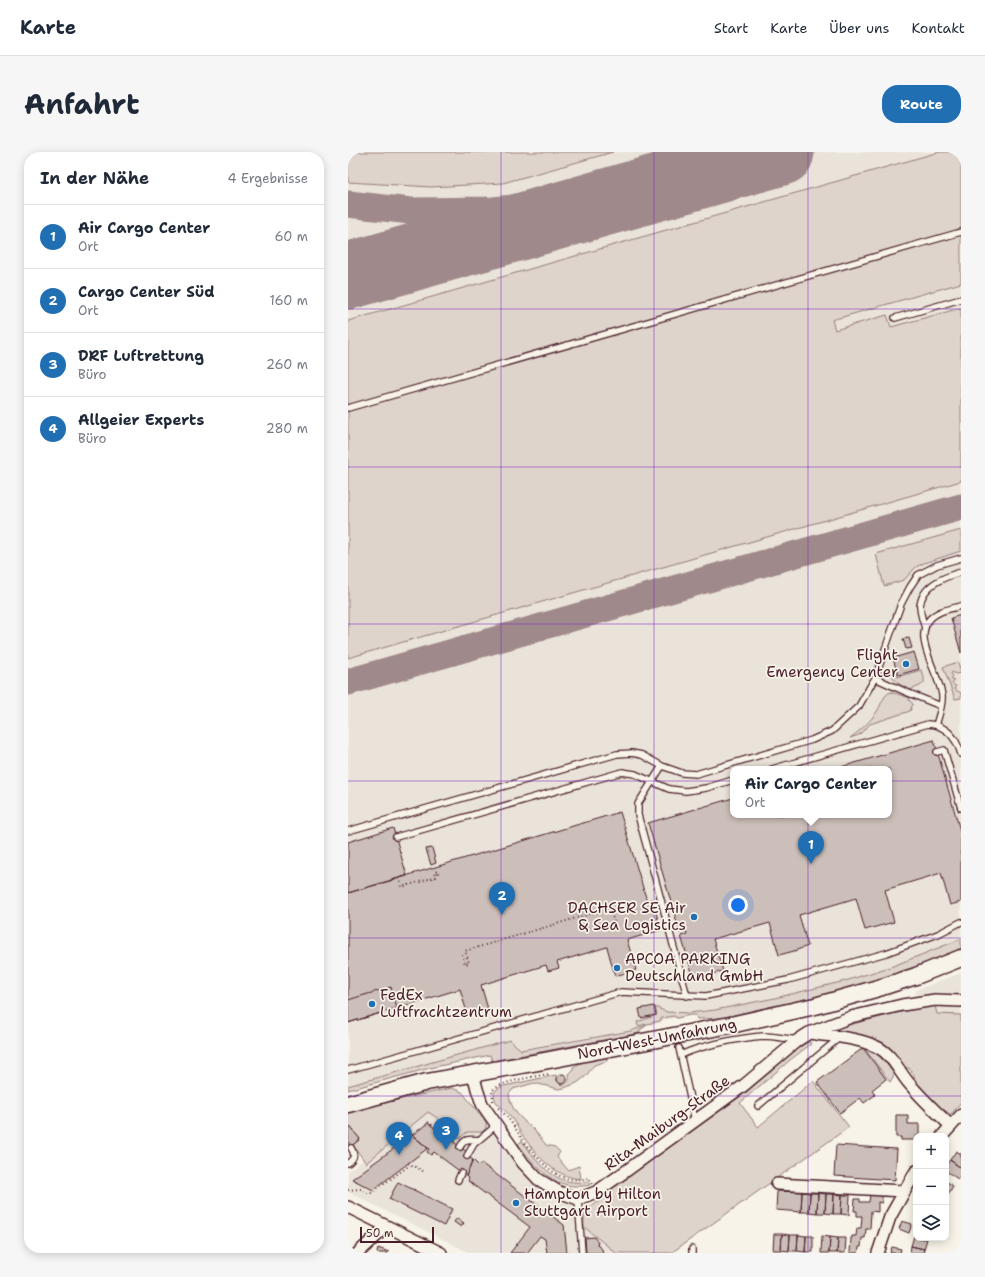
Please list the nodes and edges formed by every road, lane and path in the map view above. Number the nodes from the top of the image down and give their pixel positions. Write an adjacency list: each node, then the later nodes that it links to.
1 (961, 232): 4 (lane)
2 (961, 299): 3 (lane)
3 (895, 318)
4 (348, 408)
5 (961, 558): 9 (lane)
6 (961, 572): 8 (lane)
7 (961, 606): 8 (lane)
8 (925, 628): 10 (lane)
9 (875, 678): 10 (lane); 14 (lane)
10 (941, 706): 11 (lane)
11 (936, 725): 13 (lane); 15 (lane)
12 (937, 752): 18 (lane)
13 (961, 754)
14 (662, 766): 17 (lane); 19 (lane)
15 (782, 766)
16 (730, 781): 17 (lane)
17 (651, 782): 20 (lane); 27 (lane)
18 (961, 808)
19 (348, 831)
20 (396, 837)
21 (439, 876): 22 (path)
22 (399, 878)
23 (614, 922): 25 (path)
24 (961, 922): 27 (lane)
25 (462, 954)
26 (961, 958): 35 (main road, Nord-West-Umfahrung)
27 (687, 996): 34 (lane)
28 (961, 1001): 29 (street, Rita-Maiburg-Straße)
29 (810, 1033): 30 (street); 31 (street, Rita-Maiburg-Straße)
30 (839, 1038): 39 (lane); 45 (street)
31 (798, 1040): 33 (lane); 42 (street, Rita-Maiburg-Straße)
32 (679, 1048): 33 (lane)
33 (681, 1055): 42 (lane)
34 (348, 1070)
35 (473, 1073): 38 (main road, Nord-West-Umfahrung); 44 (street)
36 (555, 1073): 37 (path)
37 (494, 1102)
38 (348, 1104)
39 (758, 1106)
40 (496, 1107): 59 (path)
41 (961, 1116): 45 (street)
42 (695, 1121): 59 (street, Rita-Maiburg-Straße)
43 (428, 1122): 48 (path)
44 (495, 1122): 47 (lane); 60 (street)
45 (951, 1126): 46 (street)
46 (945, 1133)
47 (479, 1140): 48 (lane); 50 (lane)
48 (461, 1147)
49 (351, 1148): 51 (lane)
50 (467, 1156)
51 (348, 1163)
52 (423, 1171): 57 (path)
53 (461, 1173): 55 (lane)
54 (913, 1176): 58 (street)
55 (458, 1180)
56 (778, 1184): 58 (street)
57 (348, 1190)
58 (904, 1191): 66 (street)
59 (596, 1192): 60 (street, Rita-Maiburg-Straße)
60 (578, 1199): 65 (lane)
61 (348, 1207): 62 (street)
62 (386, 1227): 63 (street); 64 (street)
63 (358, 1253)
64 (441, 1253)
65 (582, 1253)
66 (878, 1253)

